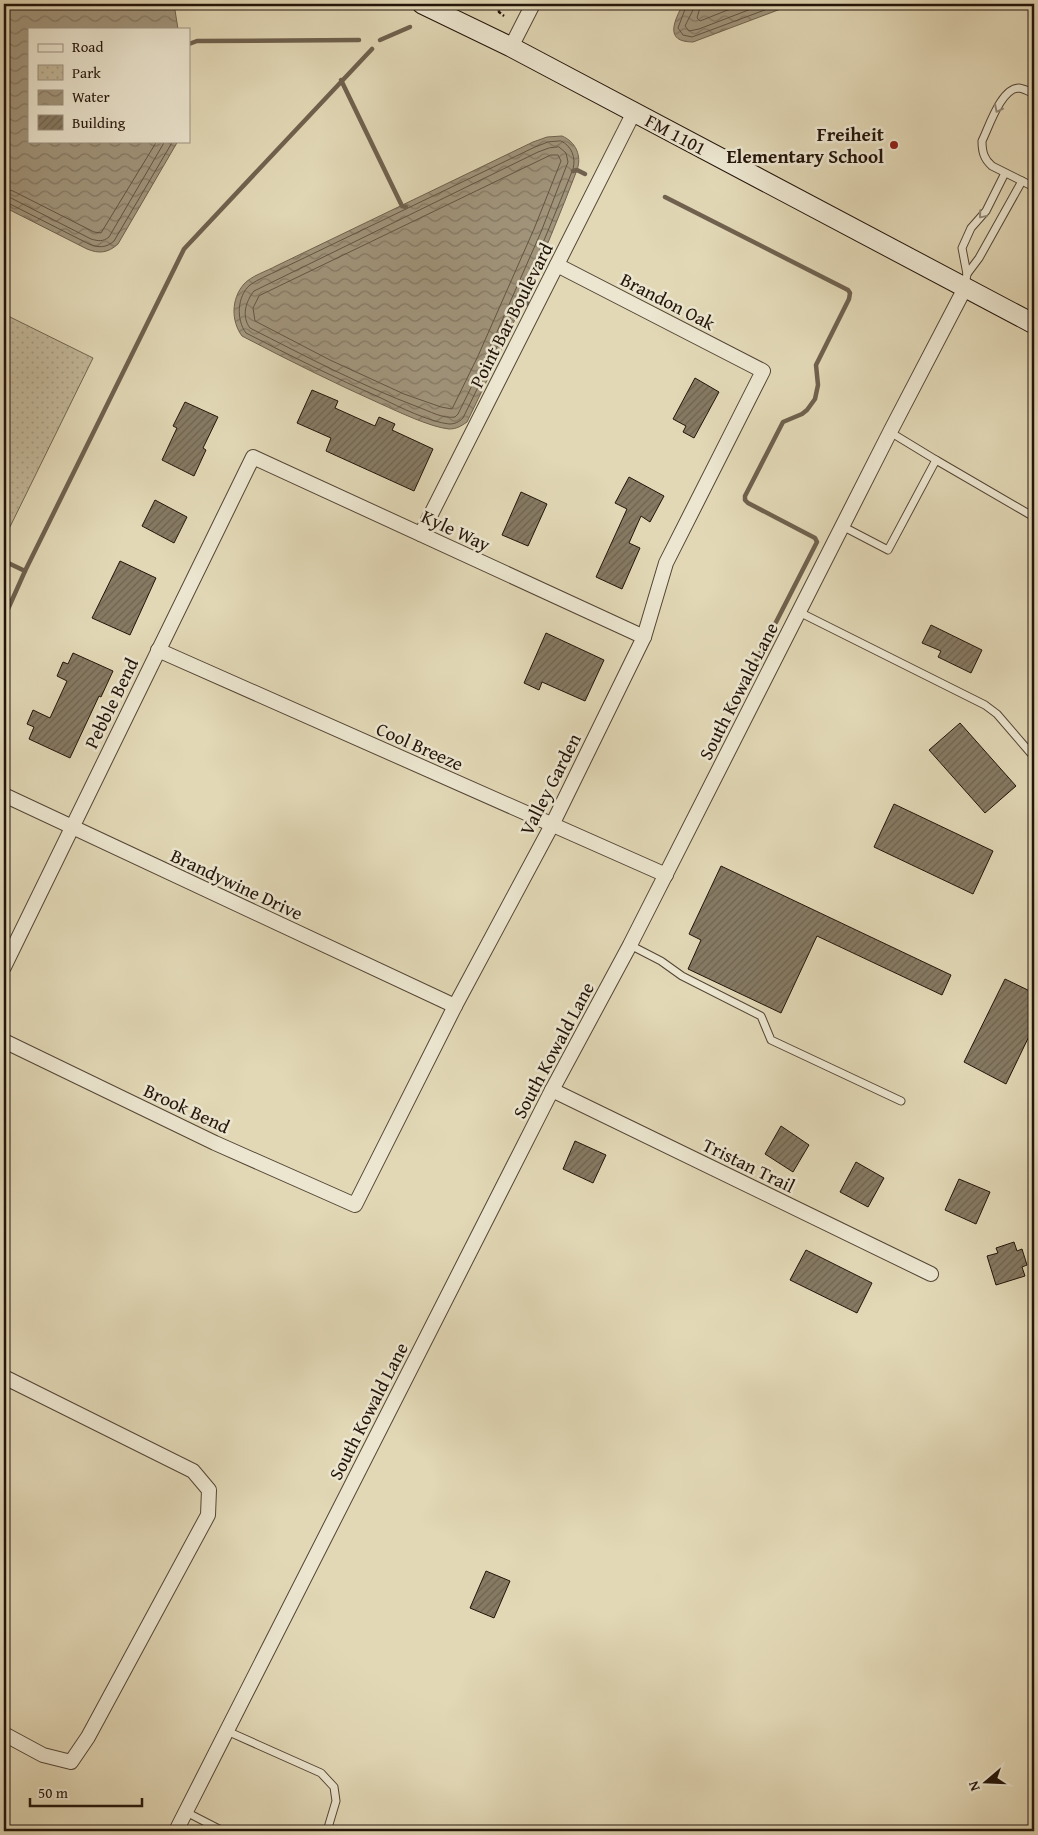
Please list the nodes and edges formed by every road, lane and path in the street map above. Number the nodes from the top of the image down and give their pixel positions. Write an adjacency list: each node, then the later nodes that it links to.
1 (422, 4): 5 (main road, FM 1101 / FM 1101)
2 (498, 4): 4 (path)
3 (533, 4): 5 (street)
4 (504, 16)
5 (511, 47): 7 (main road, FM 1101 / FM 1101)
6 (1034, 94): 8 (lane, one-way to 8)
7 (634, 112): 11 (street, Point Bar Boulevard); 12 (main road, FM 1101 / FM 1101)
8 (1005, 173): 9 (lane); 12 (lane, one-way to 12)
9 (1022, 181): 10 (lane); 12 (lane)
10 (1034, 187)
11 (557, 265): 14 (street, Brandon Oak); 20 (street, Point Bar Boulevard)
12 (966, 281): 13 (main road, FM 1101 / FM 1101); 15 (street, South Kowald Lane)
13 (1034, 324)
14 (762, 371): 22 (street, Valley Garden)
15 (890, 432): 17 (lane); 19 (street, South Kowald Lane)
16 (253, 457): 20 (street, Kyle Way); 23 (street, Pebble Bend)
17 (936, 460): 18 (lane); 19 (lane)
18 (1034, 517)
19 (842, 526): 21 (street, South Kowald Lane)
20 (421, 534): 22 (street, Kyle Way)
21 (799, 612): 24 (lane); 28 (street, South Kowald Lane)
22 (644, 637): 26 (street, Valley Garden)
23 (158, 650): 26 (street, Cool Breeze); 27 (street, Pebble Bend)
24 (1034, 757)
25 (4, 795): 27 (street, Brandywine Drive)
26 (552, 825): 28 (street, Cool Breeze); 31 (street, Valley Garden)
27 (72, 826): 30 (street, Pebble Bend); 31 (street, Brandywine Drive)
28 (666, 875): 29 (street, South Kowald Lane)
29 (630, 946): 33 (street, South Kowald Lane); 34 (lane)
30 (4, 967)
31 (455, 1006): 35 (street, Valley Garden)
32 (4, 1041): 35 (street, Brook Bend)
33 (552, 1090): 36 (street, Tristan Trail); 38 (street, South Kowald Lane)
34 (901, 1101)
35 (355, 1205)
36 (931, 1274)
37 (4, 1377): 39 (street)
38 (227, 1731): 40 (street, South Kowald Lane); 43 (lane)
39 (4, 1734)
40 (186, 1812): 41 (street, South Kowald Lane); 42 (lane)
41 (176, 1831)
42 (223, 1831)
43 (327, 1831)

